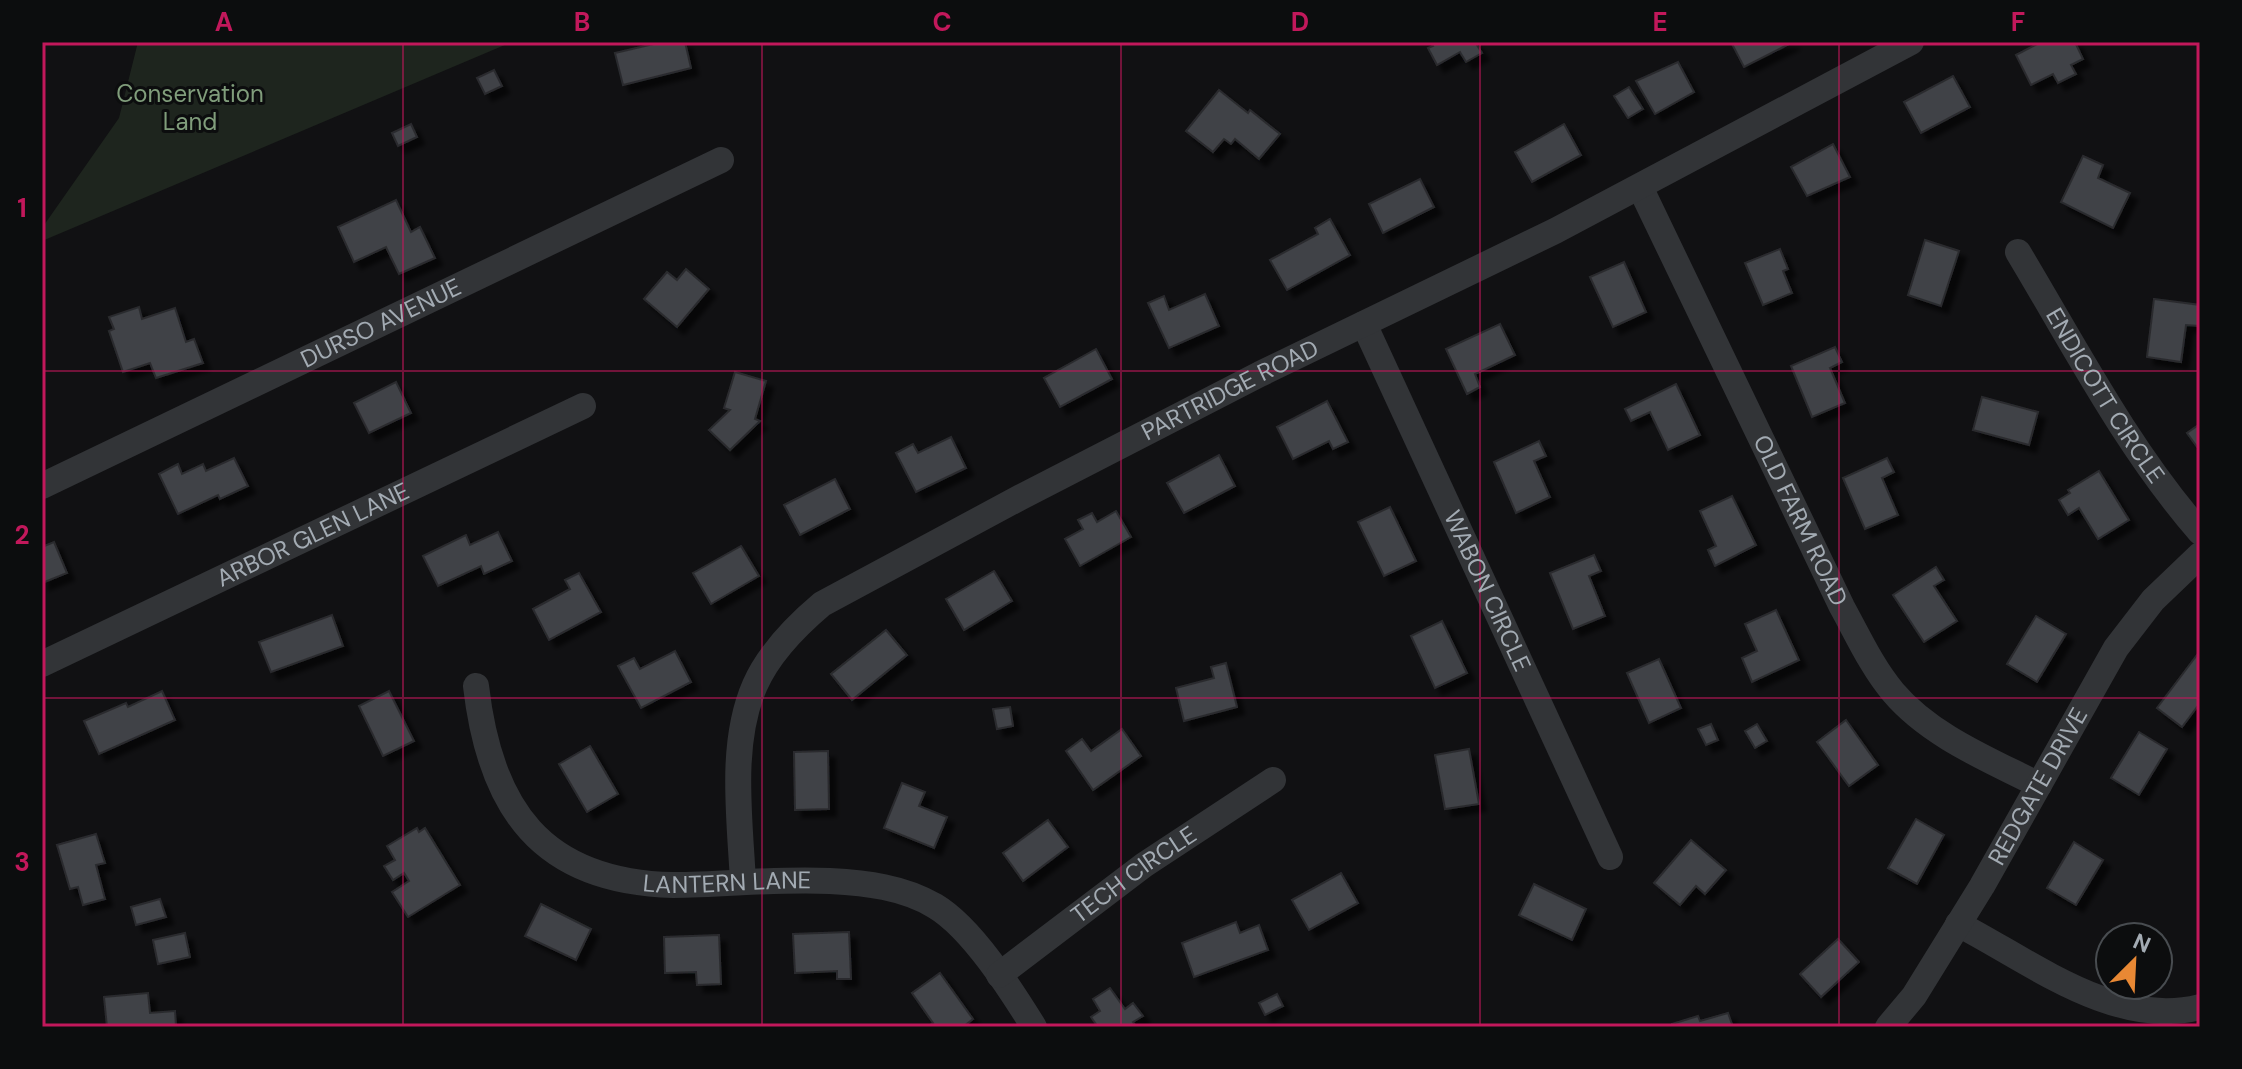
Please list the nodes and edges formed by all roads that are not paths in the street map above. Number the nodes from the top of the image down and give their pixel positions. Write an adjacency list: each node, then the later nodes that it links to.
1 (1911, 42): 3 (street, PARTRIDGE ROAD)
2 (721, 160): 7 (street, DURSO AVENUE)
3 (1640, 187): 5 (street, PARTRIDGE ROAD); 13 (street, OLD FARM ROAD)
4 (2018, 252): 8 (street, ENDICOTT CIRCLE)
5 (1364, 324): 14 (street, WABON CIRCLE); 15 (street, PARTRIDGE ROAD)
6 (583, 406): 10 (street, ARBOR GLEN LANE)
7 (42, 486)
8 (2200, 532)
9 (2200, 555): 13 (street, REDGATE DRIVE)
10 (42, 664)
11 (476, 686): 15 (street, LANTERN LANE)
12 (1273, 780): 17 (street, TECH CIRCLE)
13 (2039, 785): 16 (street, REDGATE DRIVE)
14 (1610, 857)
15 (743, 882): 17 (street, LANTERN LANE)
16 (1958, 924): 18 (street); 20 (street, REDGATE DRIVE)
17 (999, 975): 19 (street, LANTERN LANE)
18 (2200, 1007)
19 (1034, 1027)
20 (1888, 1027)

